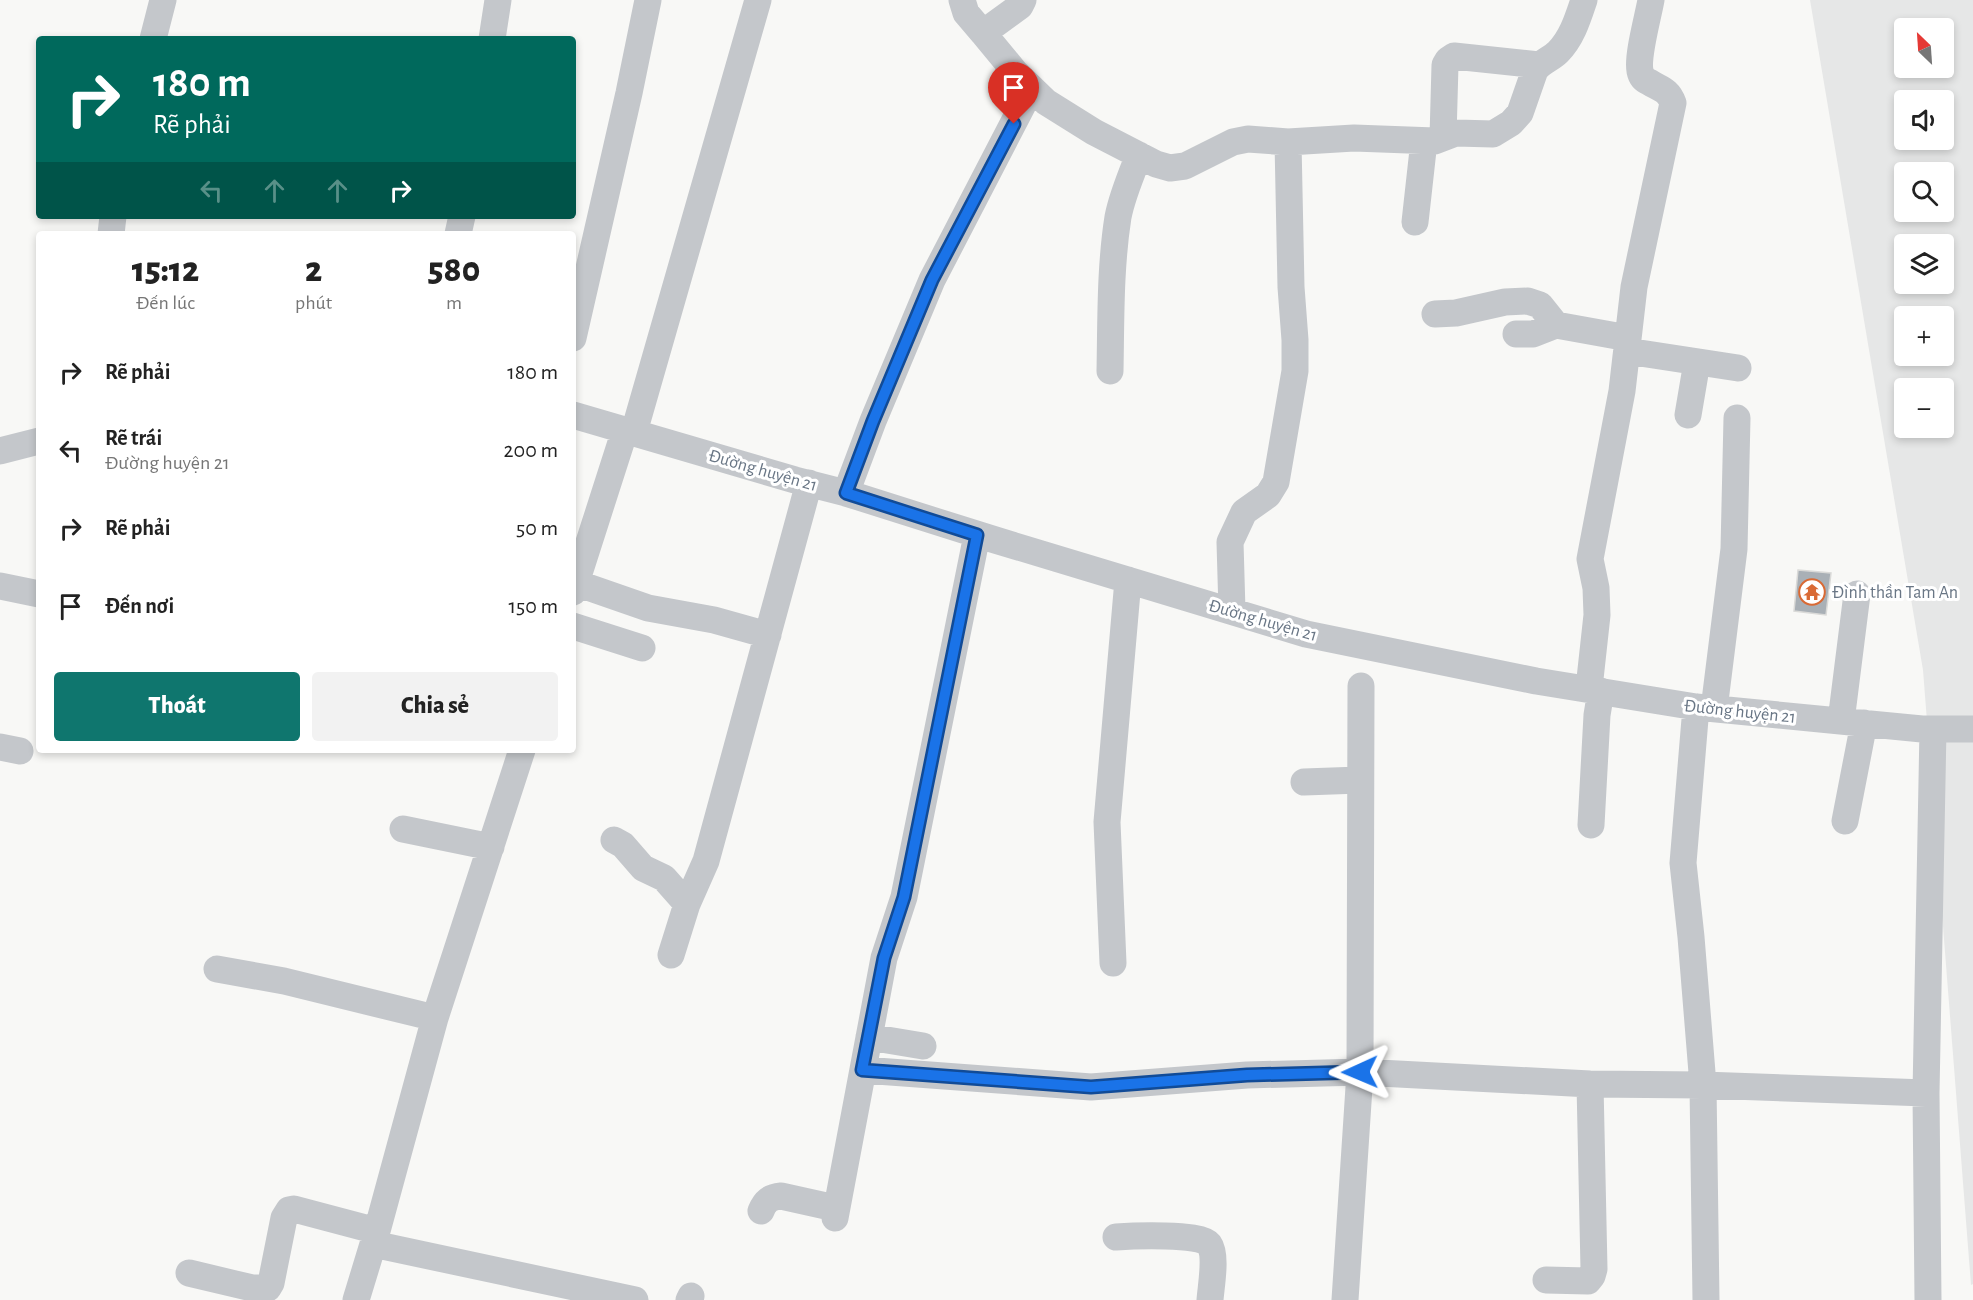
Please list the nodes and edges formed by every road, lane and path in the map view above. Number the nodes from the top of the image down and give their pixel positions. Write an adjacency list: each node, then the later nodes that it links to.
1 (163, 0): 10 (street)
2 (498, 0): 11 (street)
3 (648, 0): 19 (street)
4 (758, 0): 29 (street)
5 (962, 0): 9 (street)
6 (1023, 0): 9 (street)
7 (1584, 0): 12 (street)
8 (1651, 0): 22 (street)
9 (983, 33): 13 (street)
10 (154, 36)
11 (492, 36)
12 (1539, 65): 14 (street); 14 (street)
13 (1031, 89): 16 (street); 33 (street)
14 (1434, 139): 15 (street); 17 (street)
15 (1288, 142): 16 (street); 41 (street)
16 (1139, 155): 25 (street)
17 (1415, 222)
18 (1435, 314): 20 (street)
19 (576, 325)
20 (1556, 325): 21 (street); 22 (street)
21 (1516, 334)
22 (1627, 344): 23 (street); 46 (street)
23 (1697, 362): 24 (street); 26 (street)
24 (1738, 368)
25 (1110, 371)
26 (1688, 415)
27 (576, 416): 29 (street, Đường huyện 21)
28 (1737, 418): 47 (street)
29 (629, 431): 32 (street, Đường huyện 21); 36 (street)
30 (36, 442): 31 (street)
31 (0, 451)
32 (809, 483): 33 (street, Đường huyện 21); 43 (street)
33 (846, 493): 34 (street, Đường huyện 21)
34 (977, 535): 35 (street, Đường huyện 21); 64 (street)
35 (1128, 580): 41 (street, Đường huyện 21); 61 (street)
36 (576, 581)
37 (0, 586): 39 (street)
38 (576, 588): 43 (street)
39 (36, 593)
40 (1857, 594): 48 (street)
41 (1232, 612): 46 (street, Đường huyện 21)
42 (576, 627): 44 (street)
43 (768, 635): 59 (street)
44 (642, 648)
45 (1361, 686): 52 (street)
46 (1595, 690): 47 (street, Đường huyện 21); 55 (street)
47 (1705, 708): 48 (street, Đường huyện 21); 69 (street)
48 (1852, 722): 49 (street, Đường huyện 21); 54 (street)
49 (1934, 729): 50 (street, Đường huyện 21); 70 (street)
50 (1973, 729)
51 (521, 753): 58 (street)
52 (1360, 780): 53 (street); 67 (street)
53 (1304, 783)
54 (1845, 822)
55 (1591, 825)
56 (403, 829): 58 (street)
57 (614, 840): 59 (street)
58 (491, 847): 63 (street)
59 (687, 904): 60 (street)
60 (671, 955)
61 (1113, 963)
62 (217, 969): 63 (street)
63 (435, 1018): 72 (street)
64 (869, 1037): 65 (street); 66 (street)
65 (923, 1046)
66 (862, 1070): 67 (street); 71 (street)
67 (1360, 1072): 68 (street); 80 (street)
68 (1590, 1084): 69 (street); 75 (street)
69 (1703, 1085): 70 (street); 81 (street)
70 (1926, 1093): 82 (street)
71 (761, 1211)
72 (375, 1237): 74 (street); 76 (street); 77 (street)
73 (1116, 1237): 79 (street)
74 (189, 1272)
75 (1546, 1280)
76 (606, 1297): 78 (street)
77 (356, 1300)
78 (635, 1300)
79 (1210, 1300)
80 (1345, 1300)
81 (1706, 1300)
82 (1928, 1300)

